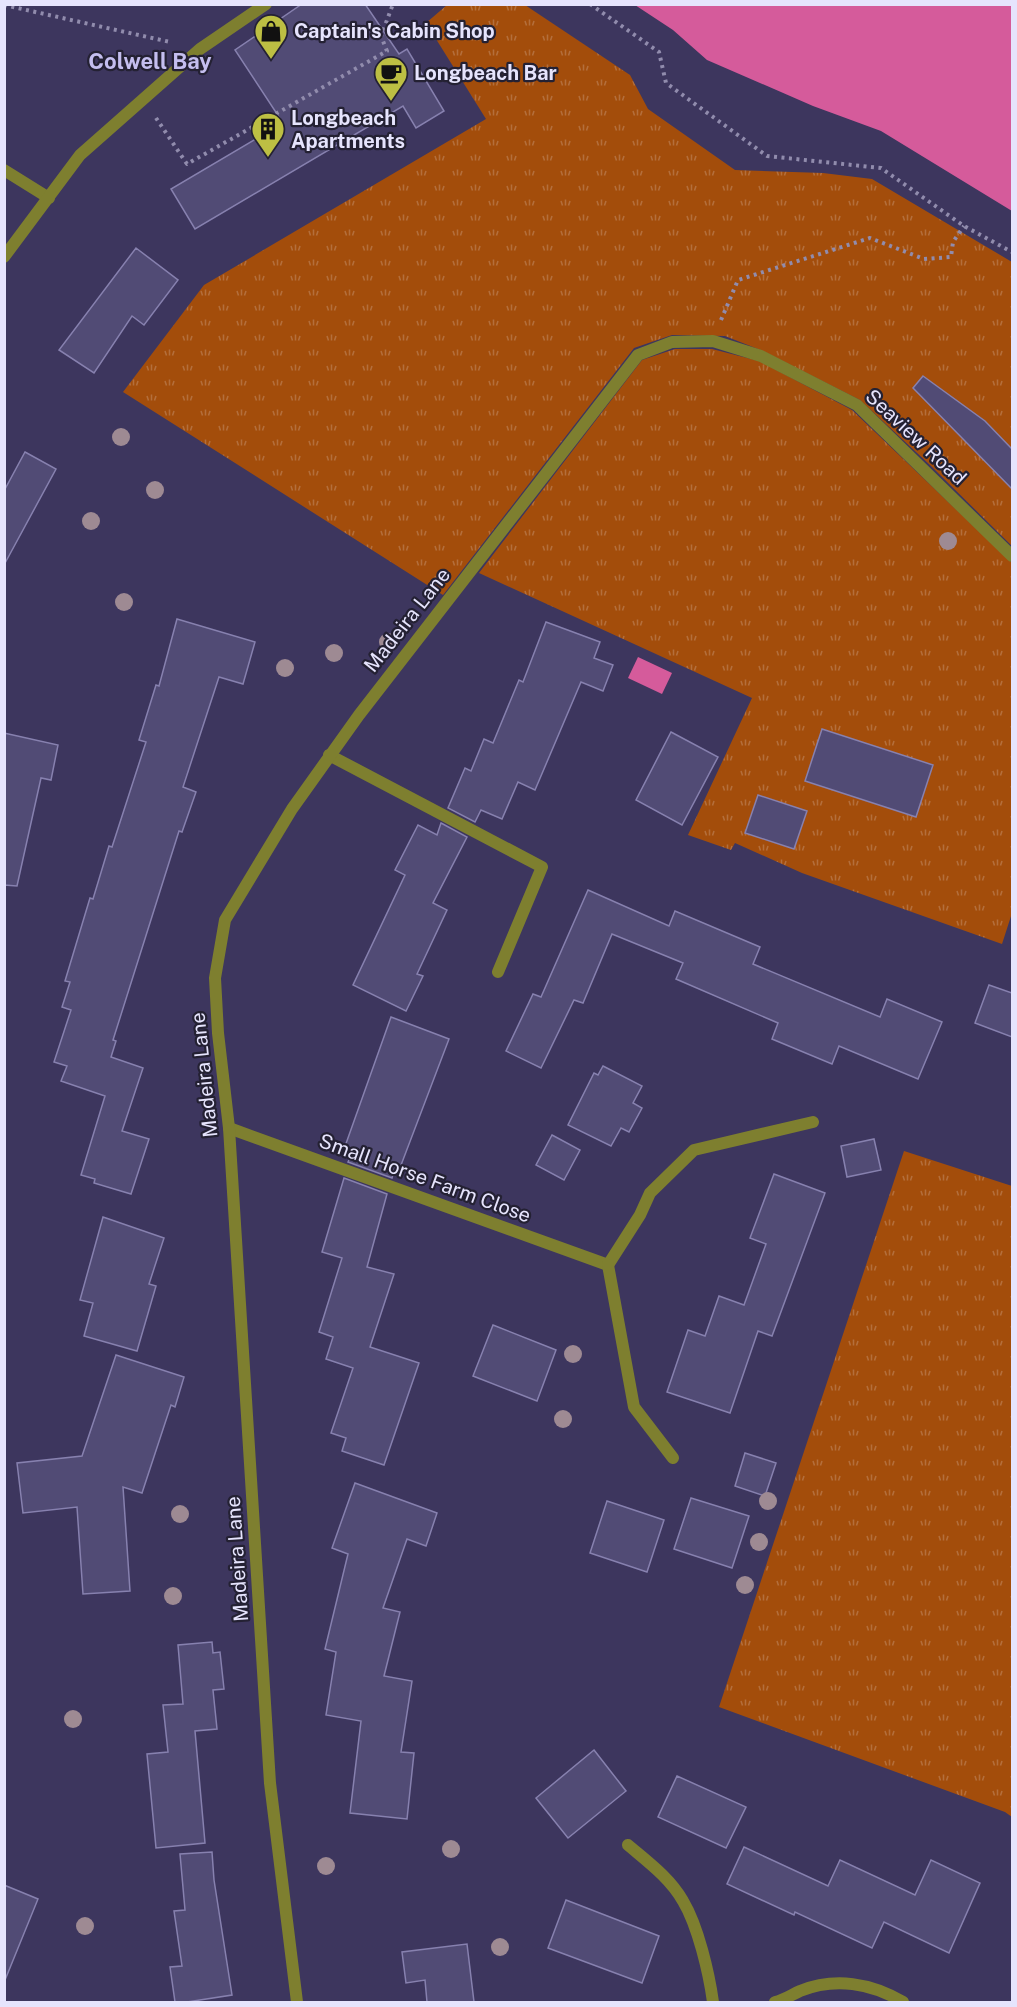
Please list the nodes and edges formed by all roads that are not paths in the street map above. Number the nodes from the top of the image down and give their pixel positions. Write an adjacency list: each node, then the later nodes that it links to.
1 (266, 4): 3 (street)
2 (4, 170): 3 (street)
3 (50, 198): 4 (street)
4 (4, 257)
5 (713, 341): 6 (street, Seaview Road); 7 (street, Madeira Lane)
6 (1012, 556)
7 (329, 755): 8 (street); 10 (street, Madeira Lane)
8 (498, 972)
9 (813, 1122): 11 (street)
10 (229, 1128): 11 (street, Small Horse Farm Close); 14 (street, Madeira Lane)
11 (608, 1265): 12 (street)
12 (673, 1458)
13 (628, 1845): 15 (street)
14 (297, 2002)
15 (713, 2002)
16 (775, 2002): 17 (street)
17 (903, 2002)

